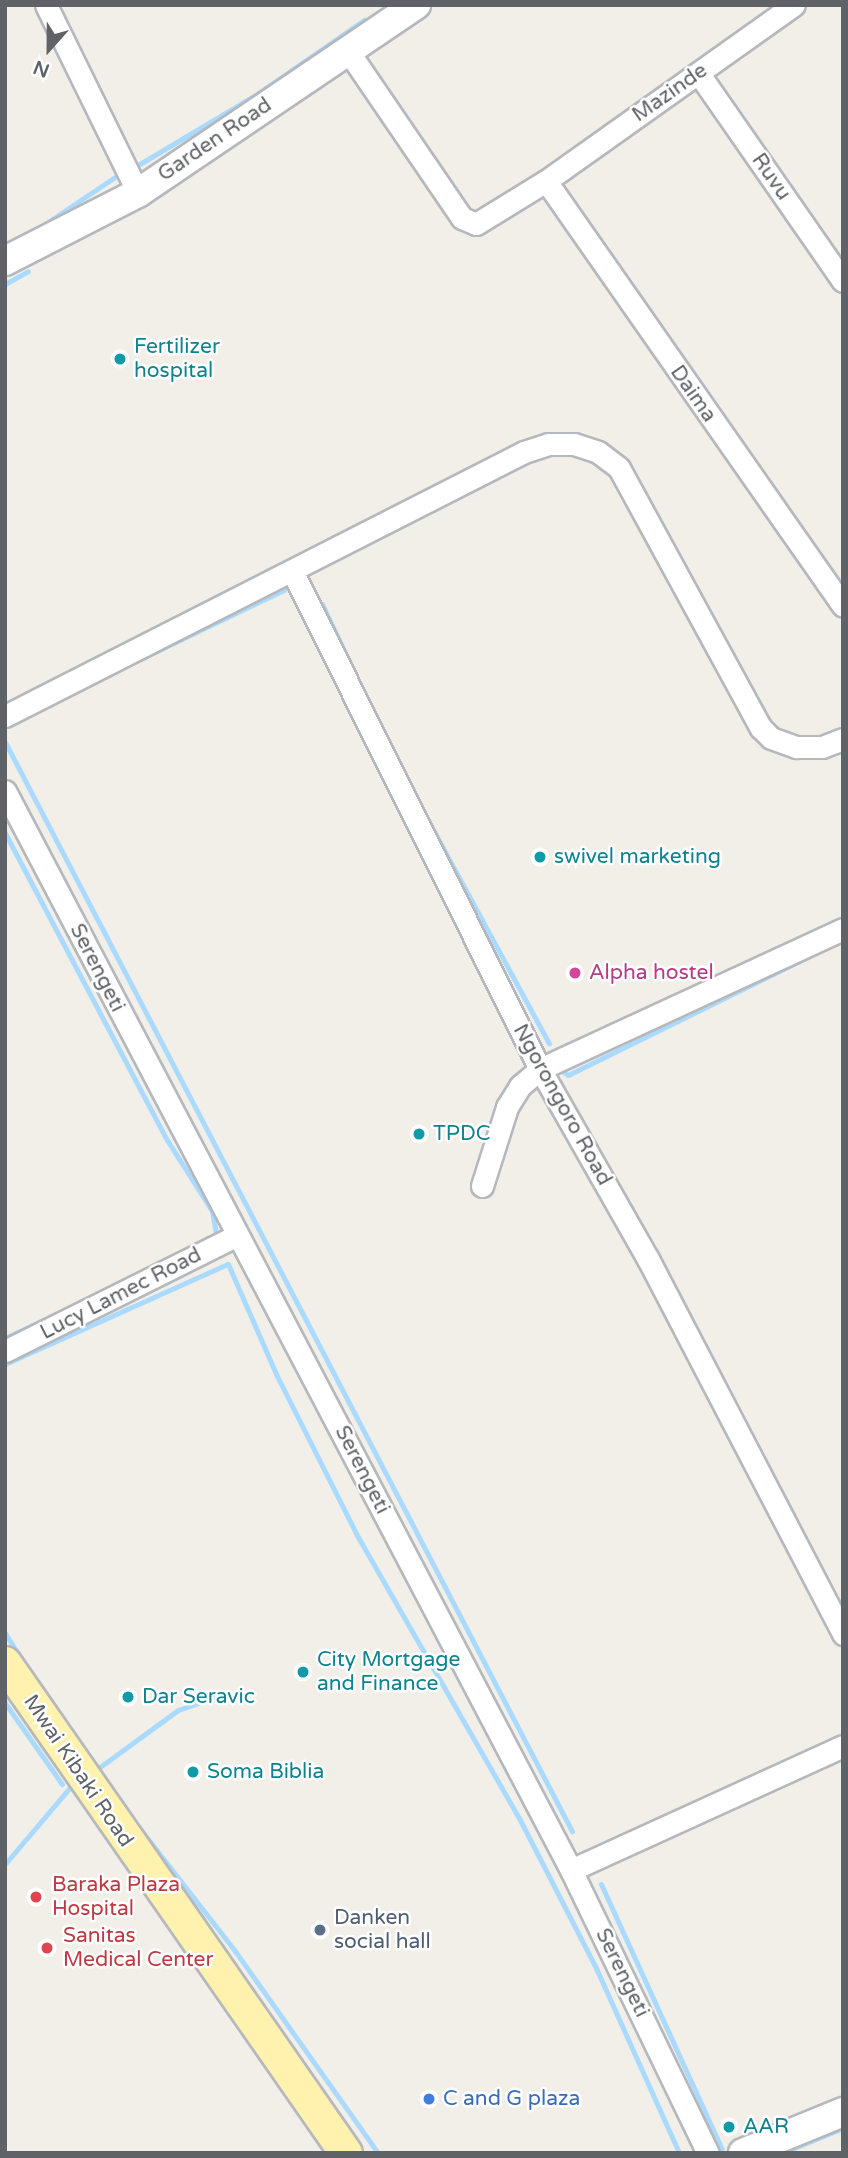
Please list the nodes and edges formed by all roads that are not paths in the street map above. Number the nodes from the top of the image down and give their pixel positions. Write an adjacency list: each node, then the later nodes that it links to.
1 (46, 5): 8 (street)
2 (416, 5): 4 (street, Garden Road)
3 (794, 5): 6 (street, Mazinde)
4 (386, 13): 5 (street, Garden Road)
5 (348, 51): 7 (street, Mazinde); 8 (street, Garden Road)
6 (698, 74): 7 (street, Mazinde); 10 (street, Ruvu)
7 (546, 181): 12 (street, Daima)
8 (138, 193): 9 (street, Garden Road)
9 (5, 261)
10 (843, 281)
11 (292, 571): 13 (street); 14 (street); 17 (street, Ngorongoro Road)
12 (843, 606)
13 (5, 716)
14 (843, 739)
15 (5, 791): 19 (street, Serengeti)
16 (843, 929): 17 (street)
17 (540, 1069): 18 (street); 21 (street, Ngorongoro Road)
18 (482, 1186)
19 (236, 1236): 20 (street, Lucy Lamec Road); 24 (street, Serengeti)
20 (5, 1352)
21 (843, 1634)
22 (5, 1663): 26 (main road, Mwai Kibaki Road)
23 (843, 1746): 24 (street)
24 (571, 1870): 27 (street, Serengeti)
25 (843, 2112): 28 (street)
26 (346, 2153)
27 (708, 2153)
28 (743, 2153)

